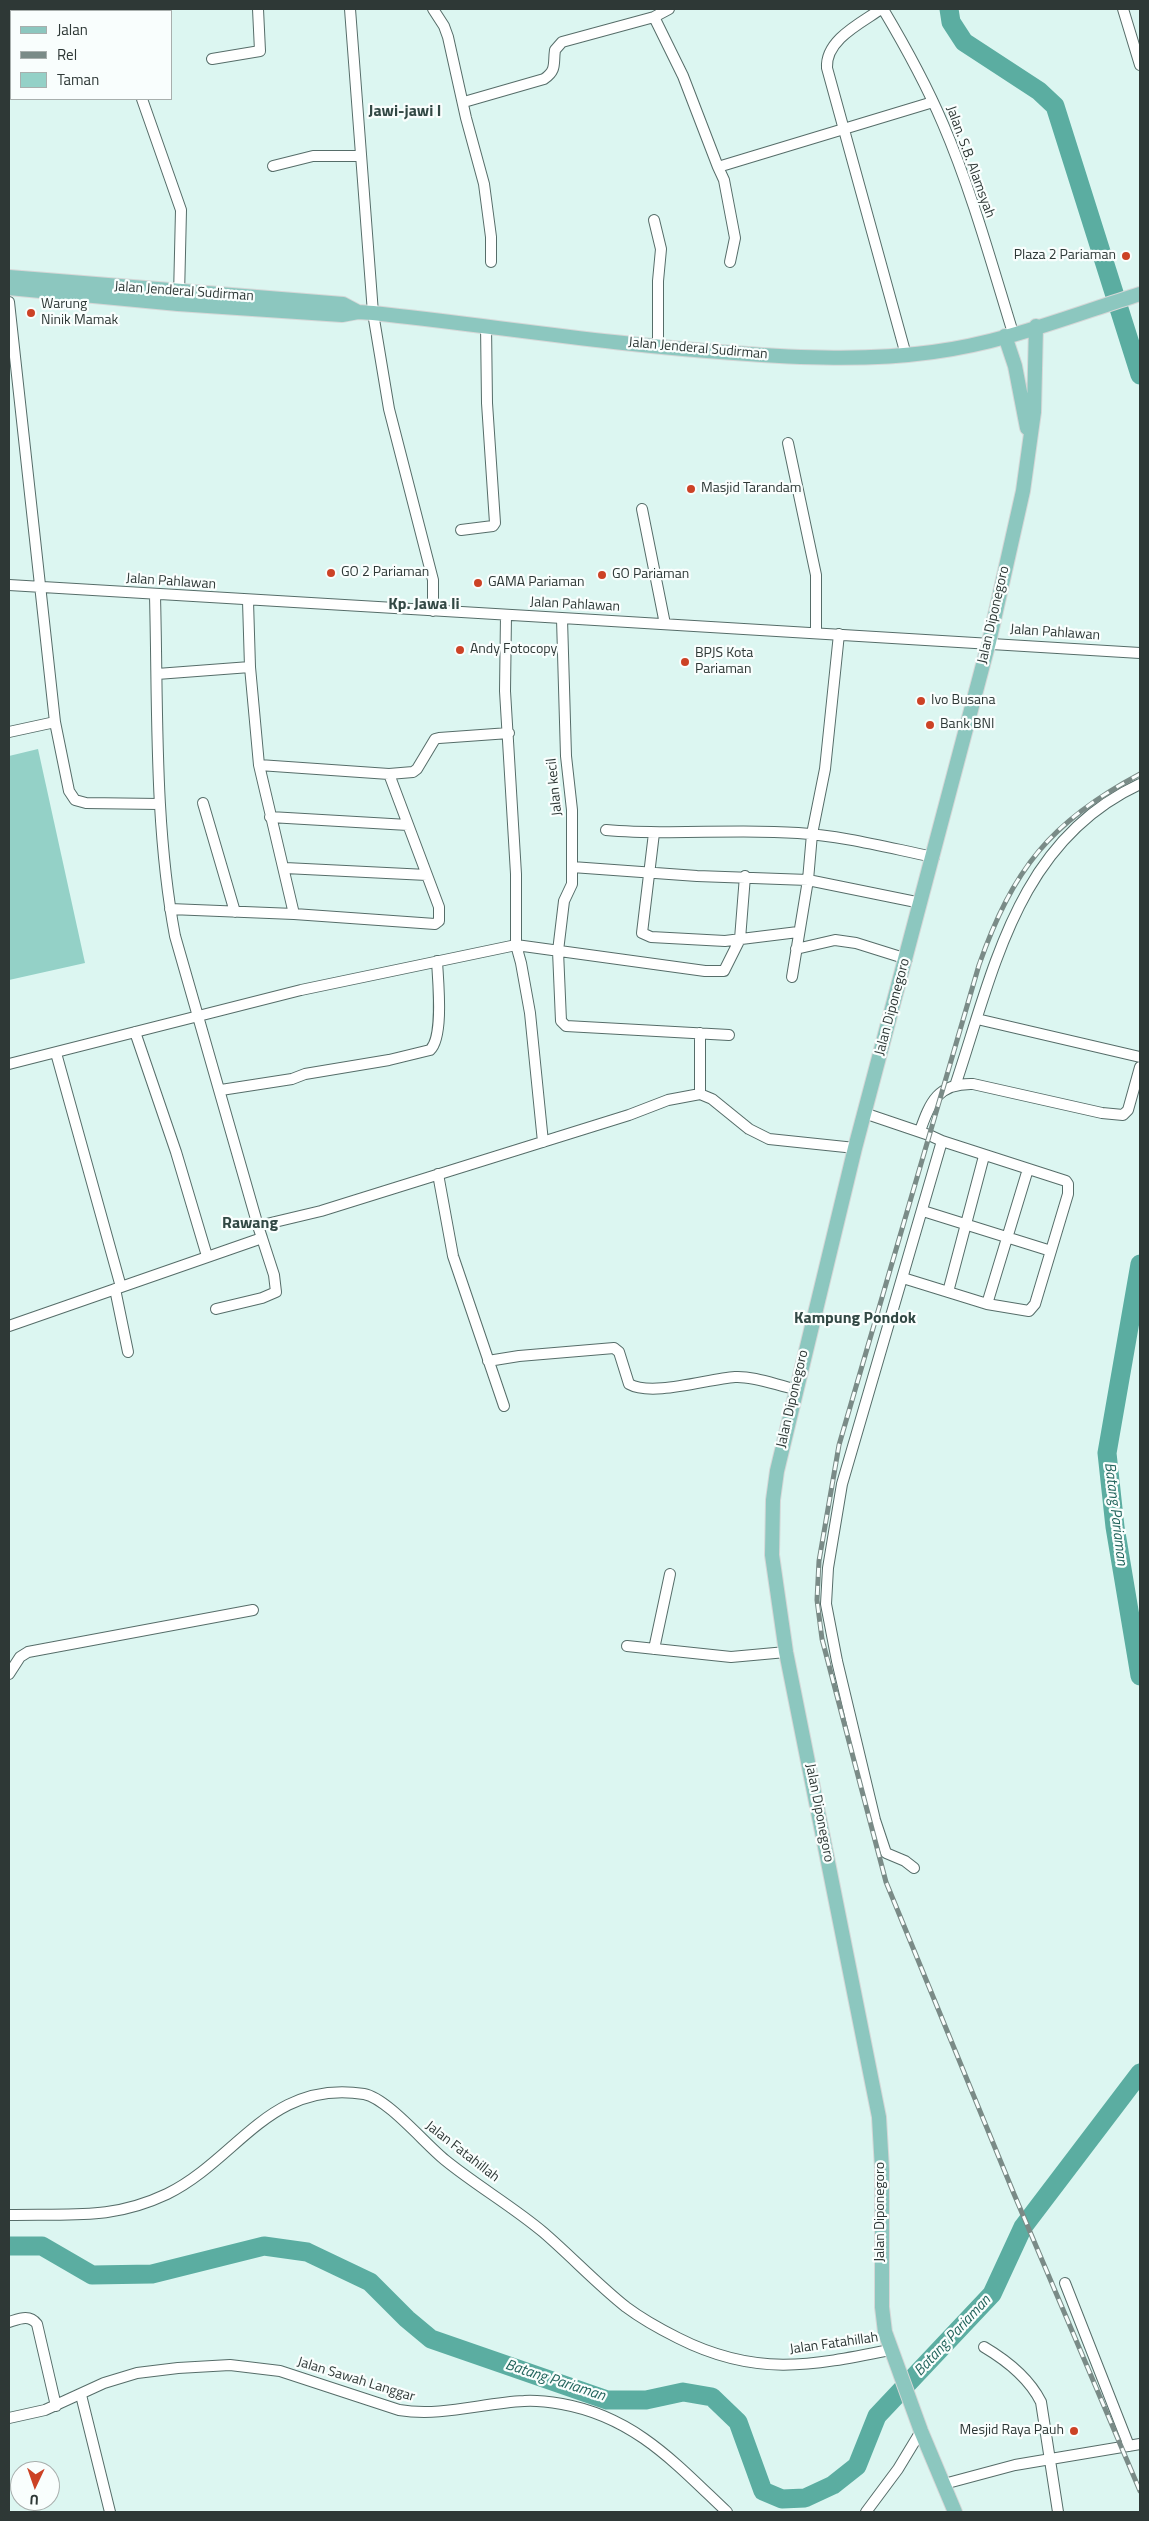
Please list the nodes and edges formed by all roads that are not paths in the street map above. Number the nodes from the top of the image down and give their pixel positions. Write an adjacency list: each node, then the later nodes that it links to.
1 (258, 9): 8 (street)
2 (350, 9): 14 (street)
3 (433, 9): 11 (street)
4 (669, 9): 7 (street)
5 (882, 9): 12 (street, Jalan. S.B. Alamsyah); 13 (street)
6 (1123, 9): 9 (street)
7 (654, 17): 11 (street); 16 (street)
8 (212, 60)
9 (1140, 65)
10 (142, 100): 23 (street)
11 (464, 102): 18 (street)
12 (933, 102): 13 (street); 28 (street, Jalan. S.B. Alamsyah)
13 (844, 129): 16 (street); 30 (street)
14 (360, 156): 15 (street); 25 (street)
15 (273, 166)
16 (718, 167): 19 (street)
17 (654, 220): 29 (street)
18 (491, 262)
19 (730, 262)
20 (9, 277): 23 (main road, Jalan Jenderal Sudirman)
21 (9, 288): 23 (main road, Jalan Jenderal Sudirman)
22 (1135, 296): 27 (main road, Jalan Jenderal Sudirman)
23 (179, 298): 25 (main road, Jalan Jenderal Sudirman)
24 (9, 302): 36 (street)
25 (373, 313): 26 (main road, Jalan Jenderal Sudirman); 39 (street)
26 (486, 326): 29 (main road, Jalan Jenderal Sudirman); 34 (street)
27 (1036, 326): 28 (main road, Jalan Jenderal Sudirman); 32 (main road, Jalan Diponegoro)
28 (1009, 335): 30 (main road, Jalan Jenderal Sudirman); 32 (main road, Jalan Diponegoro)
29 (658, 348): 30 (main road, Jalan Jenderal Sudirman)
30 (906, 355)
31 (788, 443): 43 (street)
32 (1029, 446): 45 (main road, Jalan Diponegoro)
33 (642, 509): 42 (street)
34 (461, 530)
35 (9, 585): 36 (street, Jalan Pahlawan)
36 (41, 587): 37 (street, Jalan Pahlawan); 49 (street)
37 (154, 596): 38 (street, Jalan Pahlawan); 48 (street)
38 (248, 601): 39 (street, Jalan Pahlawan); 47 (street)
39 (433, 611): 40 (street, Jalan Pahlawan)
40 (506, 615): 41 (street, Jalan Pahlawan); 51 (street)
41 (562, 619): 42 (street, Jalan Pahlawan); 63 (street, Jalan kecil)
42 (665, 624): 43 (street, Jalan Pahlawan)
43 (816, 633): 44 (street, Jalan Pahlawan)
44 (839, 634): 45 (street, Jalan Pahlawan); 61 (street)
45 (989, 642): 46 (street, Jalan Pahlawan); 62 (main road, Jalan Diponegoro)
46 (1140, 653)
47 (250, 667): 48 (street); 52 (street)
48 (157, 674): 56 (street)
49 (54, 722): 50 (street); 56 (street)
50 (9, 732)
51 (509, 733): 53 (street); 75 (street)
52 (260, 765): 53 (street); 57 (street)
53 (389, 774): 58 (street)
54 (1140, 784): 82 (street)
55 (204, 803): 71 (street)
56 (159, 804): 70 (street)
57 (270, 816): 58 (street); 64 (street)
58 (408, 825): 66 (street)
59 (606, 830): 60 (street)
60 (654, 832): 61 (street); 65 (street)
61 (812, 834): 62 (street); 68 (street)
62 (934, 857): 69 (main road, Jalan Diponegoro)
63 (572, 866): 65 (street); 77 (street, Jalan kecil)
64 (285, 868): 66 (street); 72 (street)
65 (648, 873): 67 (street); 74 (street)
66 (427, 874): 72 (street)
67 (745, 876): 68 (street); 74 (street)
68 (808, 880): 69 (street); 73 (street)
69 (921, 903): 78 (main road, Jalan Diponegoro)
70 (170, 909): 71 (street); 81 (street)
71 (235, 912): 72 (street)
72 (294, 914)
73 (798, 932): 74 (street); 76 (street)
74 (740, 939): 77 (street)
75 (516, 945): 77 (street); 79 (street); 96 (street)
76 (796, 949): 78 (street); 80 (street)
77 (558, 951): 84 (street, Jalan kecil)
78 (907, 959): 93 (main road, Jalan Diponegoro)
79 (438, 961): 81 (street); 91 (street)
80 (792, 977)
81 (199, 1015): 83 (street); 91 (street)
82 (977, 1019): 87 (street); 90 (street)
83 (135, 1032): 86 (street); 107 (street)
84 (700, 1033): 85 (street); 92 (street)
85 (729, 1035)
86 (56, 1053): 88 (street); 109 (street)
87 (1140, 1057)
88 (9, 1064)
89 (1140, 1067): 90 (street)
90 (955, 1086): 94 (street)
91 (221, 1090): 103 (street)
92 (700, 1094): 96 (street); 97 (street)
93 (864, 1113): 94 (street); 97 (main road, Jalan Diponegoro)
94 (920, 1131): 95 (street)
95 (942, 1141): 98 (street); 101 (street)
96 (543, 1142): 100 (street)
97 (855, 1148): 116 (main road, Jalan Diponegoro)
98 (984, 1156): 99 (street); 102 (street)
99 (1028, 1169): 104 (street); 106 (street)
100 (438, 1174): 103 (street); 115 (street)
101 (923, 1211): 102 (street); 108 (street)
102 (966, 1224): 104 (street); 110 (street)
103 (258, 1226): 105 (street)
104 (1008, 1237): 106 (street); 111 (street)
105 (262, 1238): 107 (street); 112 (street)
106 (1052, 1251): 111 (street)
107 (207, 1256): 109 (street)
108 (903, 1278): 110 (street); 124 (street)
109 (118, 1288): 113 (street); 114 (street)
110 (948, 1292): 111 (street)
111 (987, 1304)
112 (216, 1309)
113 (9, 1323)
114 (128, 1352)
115 (488, 1361): 116 (street); 117 (street)
116 (795, 1389): 122 (main road, Jalan Diponegoro)
117 (504, 1406)
118 (670, 1574): 121 (street)
119 (253, 1610): 123 (street)
120 (627, 1646): 121 (street)
121 (654, 1649): 122 (street)
122 (786, 1652): 129 (main road, Jalan Diponegoro)
123 (9, 1674)
124 (914, 1868)
125 (9, 2215): 129 (street, Jalan Fatahillah)
126 (1065, 2283): 135 (street)
127 (9, 2322): 131 (street)
128 (984, 2347): 136 (street)
129 (890, 2350): 133 (main road, Jalan Diponegoro)
130 (81, 2395): 131 (street, Jalan Sawah Langgar); 138 (street); 139 (street, Jalan Sawah Langgar)
131 (56, 2406): 132 (street, Jalan Sawah Langgar)
132 (9, 2418)
133 (921, 2432): 137 (main road, Jalan Diponegoro); 140 (street)
134 (1140, 2444): 135 (street)
135 (1129, 2446): 136 (street)
136 (1051, 2458): 137 (street); 142 (street)
137 (944, 2484): 141 (main road, Jalan Diponegoro)
138 (110, 2512)
139 (728, 2512)
140 (866, 2512)
141 (955, 2512)
142 (1058, 2512)

